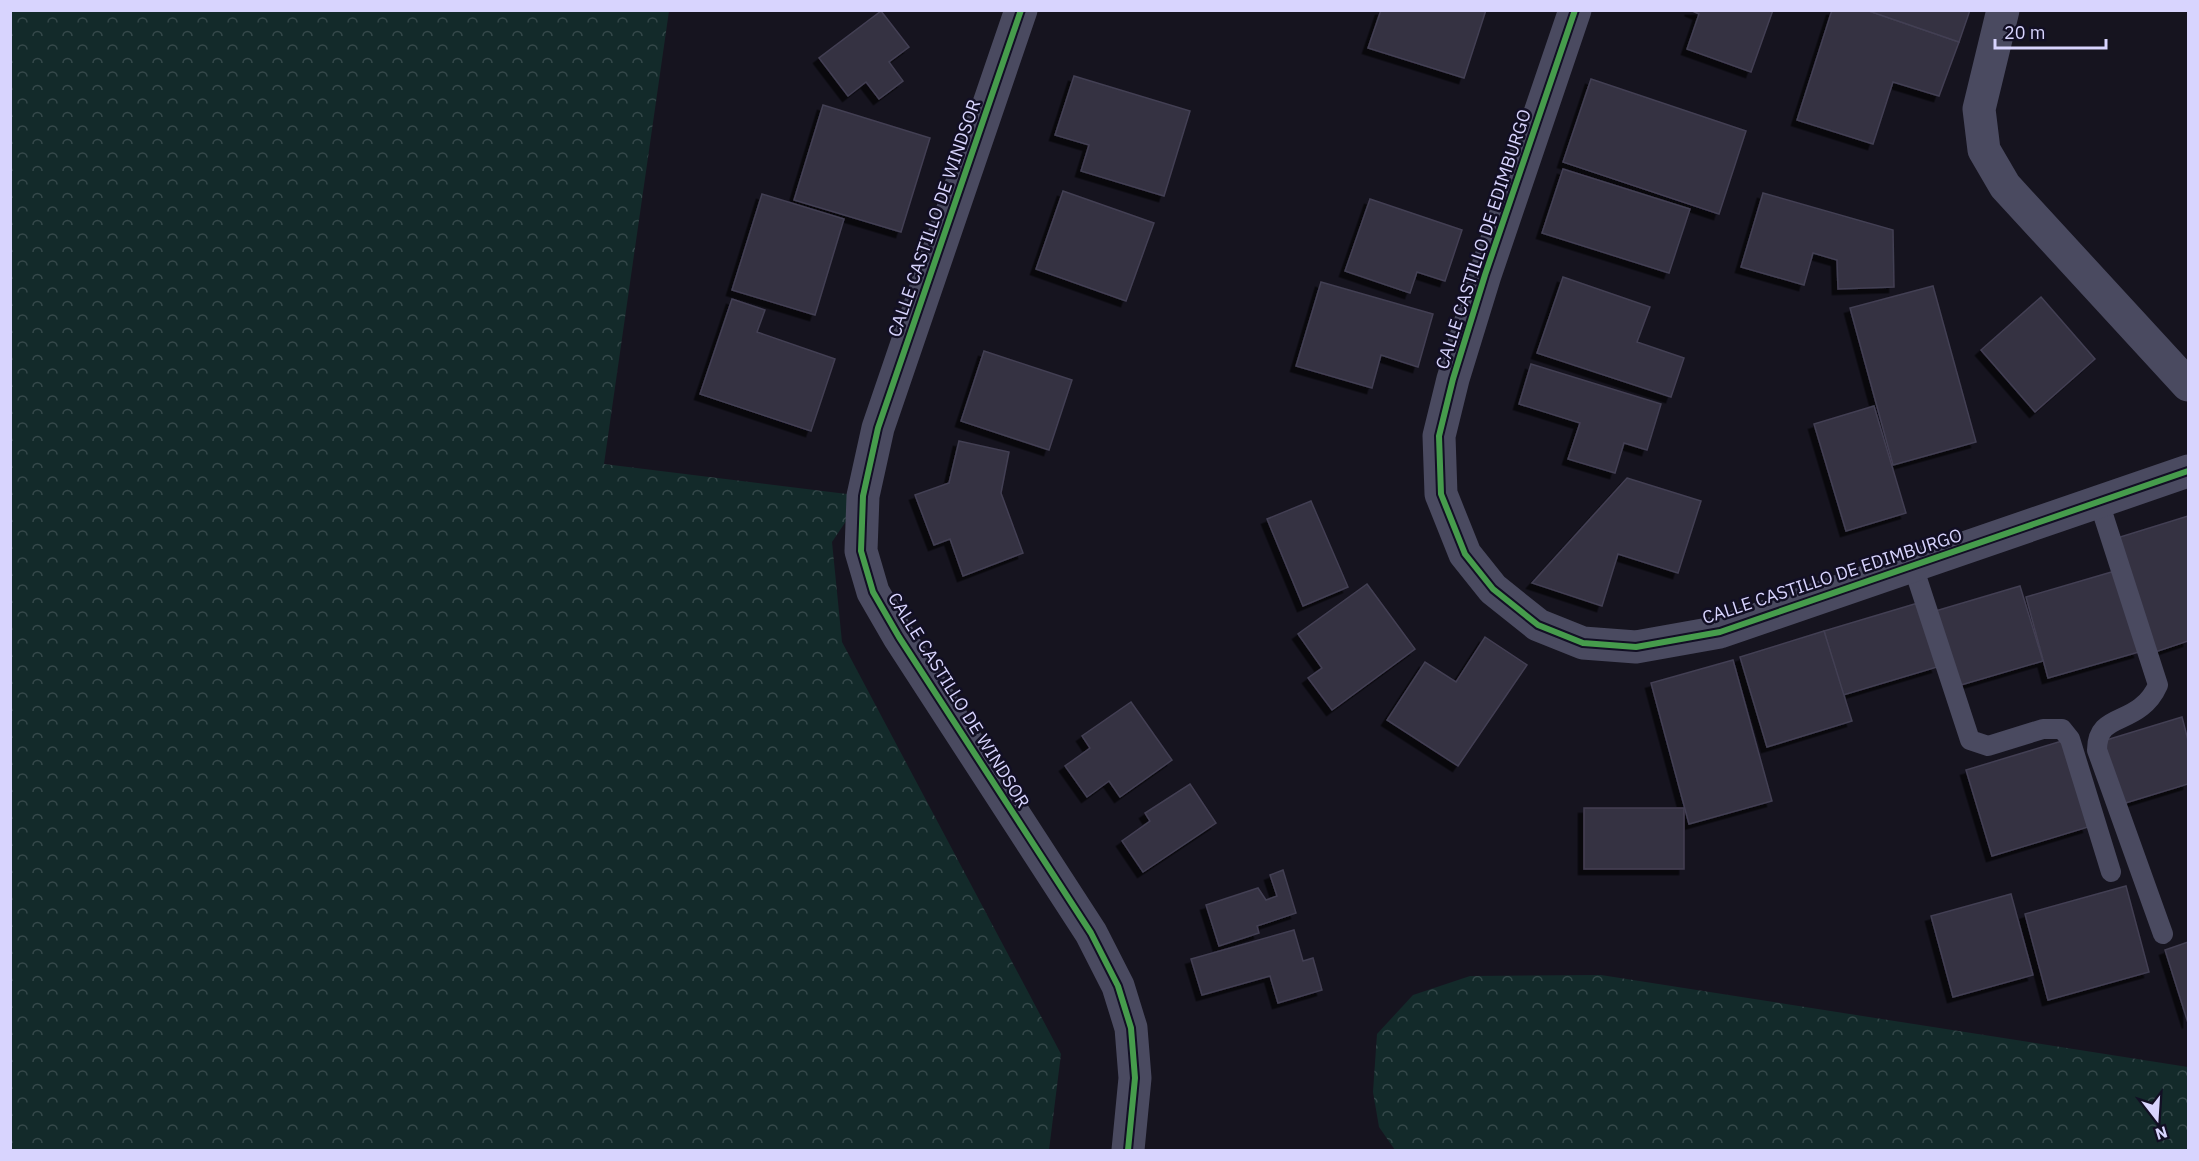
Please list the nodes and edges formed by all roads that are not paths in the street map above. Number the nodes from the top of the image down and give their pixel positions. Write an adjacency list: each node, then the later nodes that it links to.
1 (1021, 10): 10 (street, CALLE CASTILLO DE WINDSOR)
2 (1575, 10): 7 (street, CALLE CASTILLO DE EDIMBURGO)
3 (2003, 10): 4 (street)
4 (2188, 385)
5 (2188, 471): 6 (street, CALLE CASTILLO DE EDIMBURGO)
6 (2099, 502): 7 (street, CALLE CASTILLO DE EDIMBURGO); 9 (lane)
7 (1913, 566): 8 (lane)
8 (2111, 872)
9 (2163, 934)
10 (1128, 1150)

